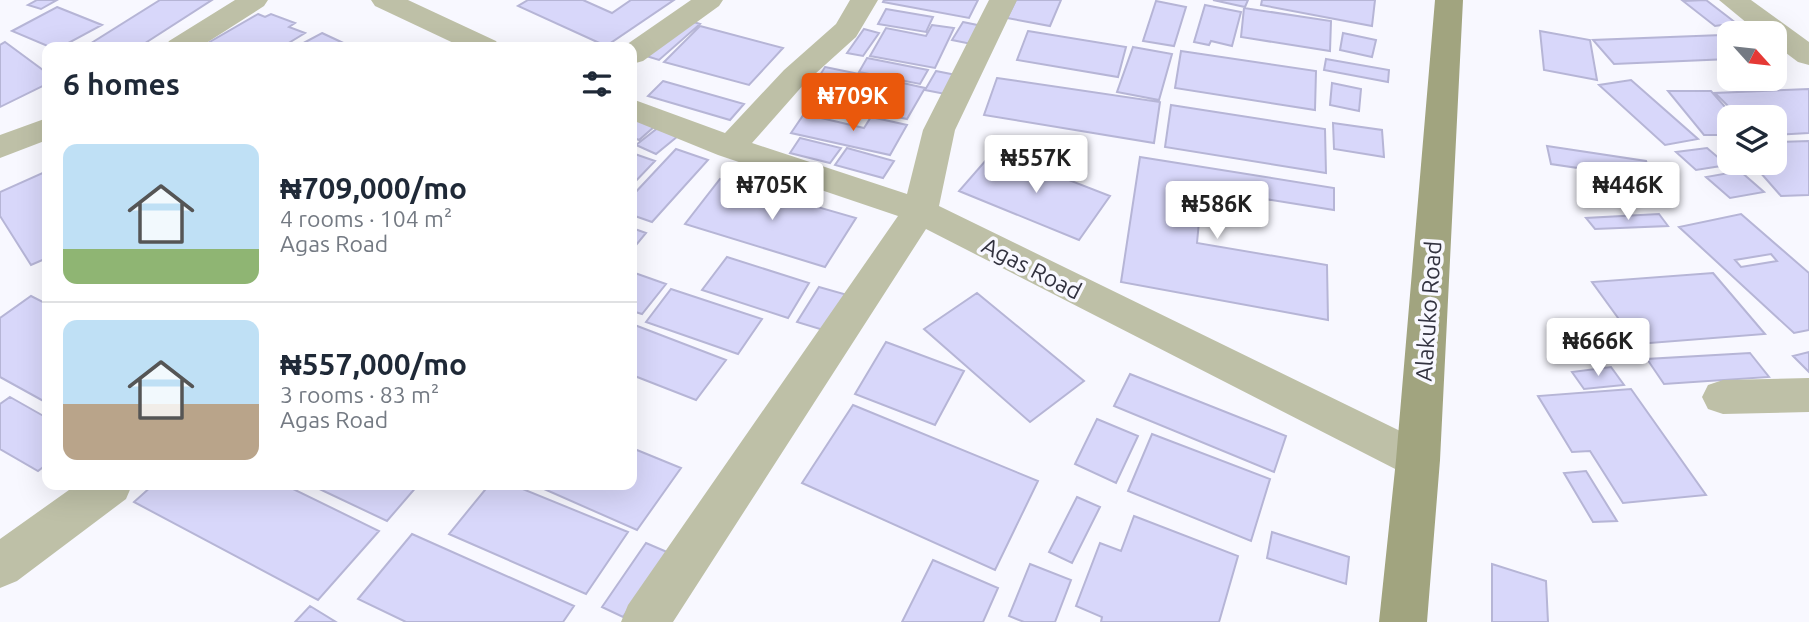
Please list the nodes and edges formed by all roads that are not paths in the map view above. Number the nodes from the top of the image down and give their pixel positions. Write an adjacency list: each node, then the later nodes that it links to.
1 (254, 0): 8 (street)
2 (385, 0): 9 (street)
3 (709, 0): 10 (street)
4 (864, 0): 14 (street)
5 (1003, 0): 16 (street)
6 (1448, 0): 19 (main road, Alakuko Road)
7 (1733, 0): 11 (street)
8 (188, 42)
9 (474, 42)
10 (637, 51)
11 (1809, 56)
12 (637, 111): 14 (street, Agas Road)
13 (42, 130): 15 (street)
14 (730, 147): 16 (street, Agas Road)
15 (0, 148)
16 (920, 211): 19 (street, Agas Road); 22 (street)
17 (1809, 395): 18 (street)
18 (1723, 397)
19 (1418, 460): 23 (main road, Alakuko Road)
20 (103, 490): 21 (street)
21 (0, 566)
22 (645, 622)
23 (1403, 622)

